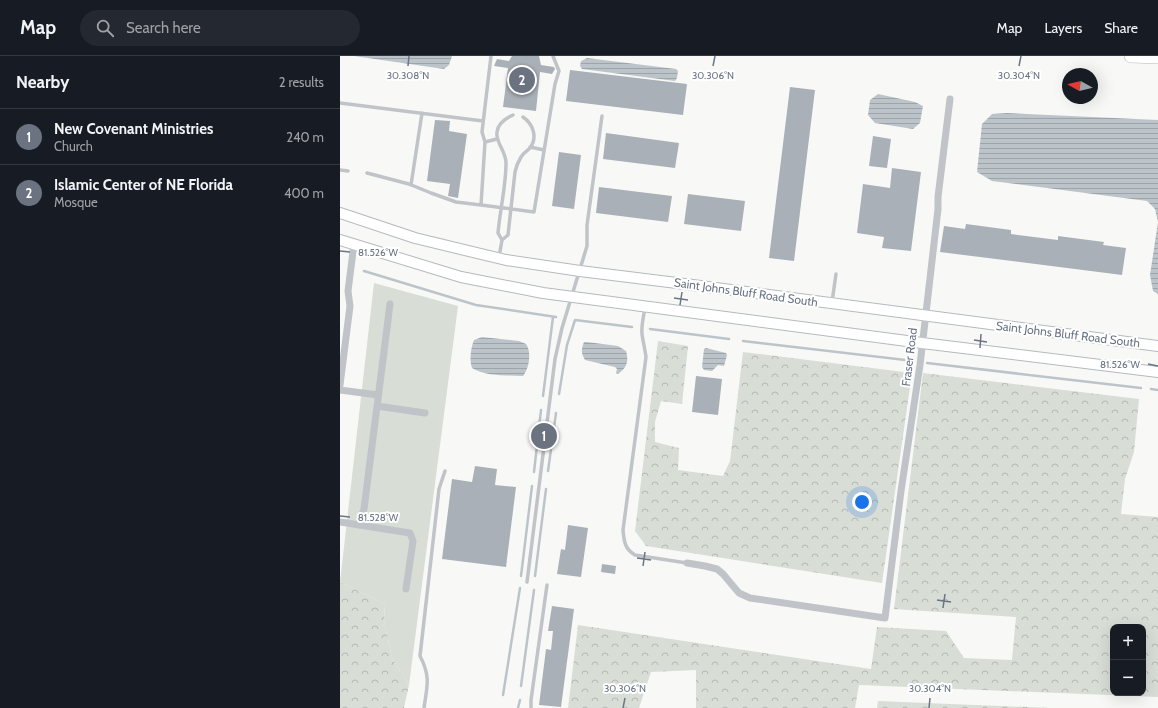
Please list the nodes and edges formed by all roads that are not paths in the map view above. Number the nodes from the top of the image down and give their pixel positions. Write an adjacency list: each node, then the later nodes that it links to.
1 (491, 56): 11 (lane)
2 (553, 56): 15 (lane)
3 (1131, 56): 4 (highway)
4 (1158, 57)
5 (950, 99): 35 (street, Fraser Road)
6 (340, 103): 7 (lane)
7 (422, 113): 11 (lane); 19 (lane)
8 (513, 115): 12 (lane)
9 (602, 116): 28 (lane)
10 (523, 117): 14 (lane)
11 (483, 121): 13 (lane)
12 (497, 139): 13 (lane); 21 (lane)
13 (485, 142): 20 (lane)
14 (530, 147): 15 (lane); 22 (lane)
15 (544, 150): 22 (lane)
16 (340, 170): 17 (lane)
17 (348, 171)
18 (367, 173): 19 (lane)
19 (411, 184): 20 (lane)
20 (480, 205): 21 (lane)
21 (501, 208): 22 (lane); 25 (lane)
22 (511, 209): 25 (lane)
23 (340, 213): 27 (main road, Saint Johns Bluff Road South)
24 (340, 240): 26 (main road)
25 (502, 240): 27 (lane)
26 (354, 244): 30 (street); 31 (main road)
27 (499, 258): 28 (main road, Saint Johns Bluff Road South)
28 (580, 272): 31 (lane); 33 (main road, Saint Johns Bluff Road South)
29 (836, 274): 33 (lane)
30 (344, 290): 39 (street)
31 (571, 297): 34 (main road); 48 (lane)
32 (390, 304): 41 (street)
33 (832, 304): 35 (main road, Saint Johns Bluff Road South)
34 (645, 306): 36 (main road); 47 (lane)
35 (926, 316): 36 (street, Fraser Road); 37 (main road, Saint Johns Bluff Road South)
36 (922, 343): 38 (main road); 47 (street, Fraser Road)
37 (1158, 346)
38 (1158, 372)
39 (340, 386)
40 (340, 390): 41 (street)
41 (378, 395): 42 (street)
42 (377, 406): 43 (street); 46 (street)
43 (425, 413)
44 (445, 471): 51 (lane)
45 (340, 522): 46 (street)
46 (358, 525): 50 (street)
47 (686, 563)
48 (527, 582)
49 (547, 585): 52 (lane)
50 (406, 589)
51 (424, 708)
52 (531, 708)

